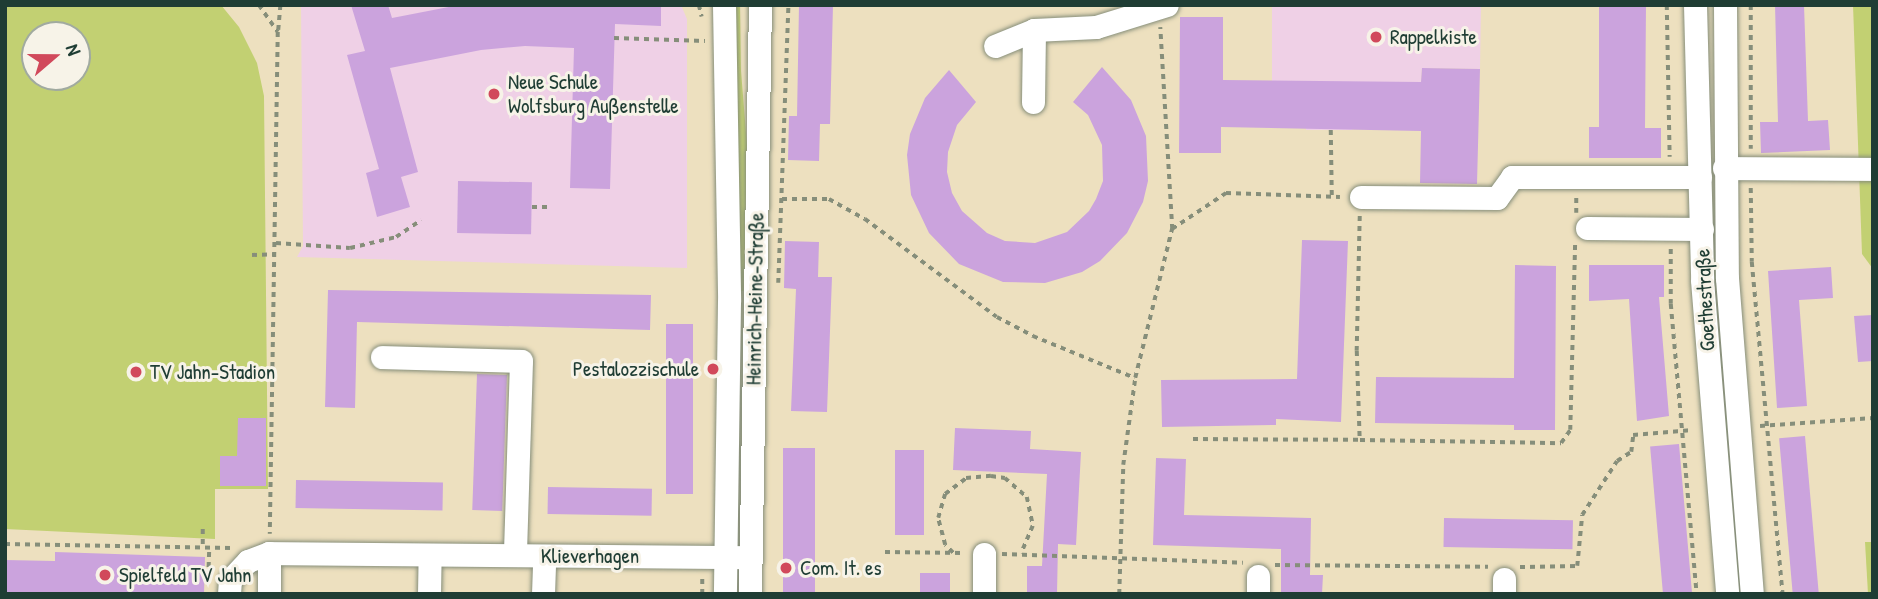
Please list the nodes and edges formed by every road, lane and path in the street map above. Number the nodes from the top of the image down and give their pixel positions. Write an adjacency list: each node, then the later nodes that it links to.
1 (259, 5): 12 (path)
2 (280, 5): 12 (path)
3 (760, 5): 61 (street, Heinrich-Heine-Straße)
4 (788, 5): 26 (path)
5 (1667, 5): 22 (path)
6 (1695, 5): 23 (street, Goethestraße)
7 (1725, 5): 19 (street, Goethestraße)
8 (1751, 5): 18 (path)
9 (723, 10): 59 (street, Heinrich-Heine-Straße)
10 (1163, 13): 11 (street); 31 (path)
11 (1034, 30): 15 (street); 16 (street)
12 (278, 32): 34 (path)
13 (614, 38): 14 (path)
14 (705, 41)
15 (995, 46)
16 (1033, 103)
17 (1331, 130): 24 (path)
18 (1751, 167): 19 (street); 20 (street); 41 (path)
19 (1724, 168): 42 (street, Goethestraße)
20 (1873, 169)
21 (1577, 176): 22 (street); 25 (street); 32 (path)
22 (1670, 177): 23 (street)
23 (1700, 177): 33 (street, Goethestraße)
24 (1332, 197): 25 (path); 31 (path)
25 (1361, 197): 46 (path)
26 (782, 199): 37 (path); 39 (path)
27 (532, 207): 28 (path)
28 (547, 207)
29 (422, 220): 34 (path)
30 (1670, 228): 32 (street); 33 (street); 44 (path)
31 (1172, 229): 39 (path)
32 (1579, 229): 46 (path)
33 (1702, 229): 43 (street, Goethestraße)
34 (276, 243): 35 (path)
35 (275, 254): 36 (path); 52 (path)
36 (252, 255)
37 (778, 288)
38 (382, 357): 57 (street)
39 (1135, 379): 60 (path)
40 (1873, 418): 41 (path)
41 (1768, 425): 42 (path); 76 (path)
42 (1738, 427): 75 (street, Goethestraße)
43 (1713, 429): 44 (path); 74 (street, Goethestraße)
44 (1683, 431): 63 (path); 73 (path)
45 (1193, 439): 46 (path)
46 (1360, 440)
47 (203, 529): 49 (path)
48 (5, 544): 49 (path)
49 (206, 548): 50 (path); 64 (path)
50 (233, 548)
51 (885, 552): 53 (path)
52 (270, 553): 56 (street, Klieverhagen); 65 (street, Klieverhagen); 66 (street)
53 (954, 553): 54 (path); 55 (path)
54 (984, 554): 55 (path); 71 (street)
55 (1021, 554): 60 (path)
56 (430, 555): 57 (street, Klieverhagen); 67 (street)
57 (515, 555): 58 (street, Klieverhagen)
58 (544, 556): 59 (street, Klieverhagen); 68 (street)
59 (725, 557): 61 (street, Klieverhagen); 69 (street, Heinrich-Heine-Straße)
60 (1119, 557): 62 (path); 72 (path)
61 (750, 558): 70 (street, Heinrich-Heine-Straße)
62 (1258, 575): 63 (path)
63 (1505, 577)
64 (208, 582)
65 (229, 594)
66 (268, 594)
67 (429, 594)
68 (543, 594)
69 (725, 594)
70 (750, 594)
71 (984, 594)
72 (1119, 594)
73 (1697, 594)
74 (1727, 594)
75 (1752, 594)
76 (1783, 594)

